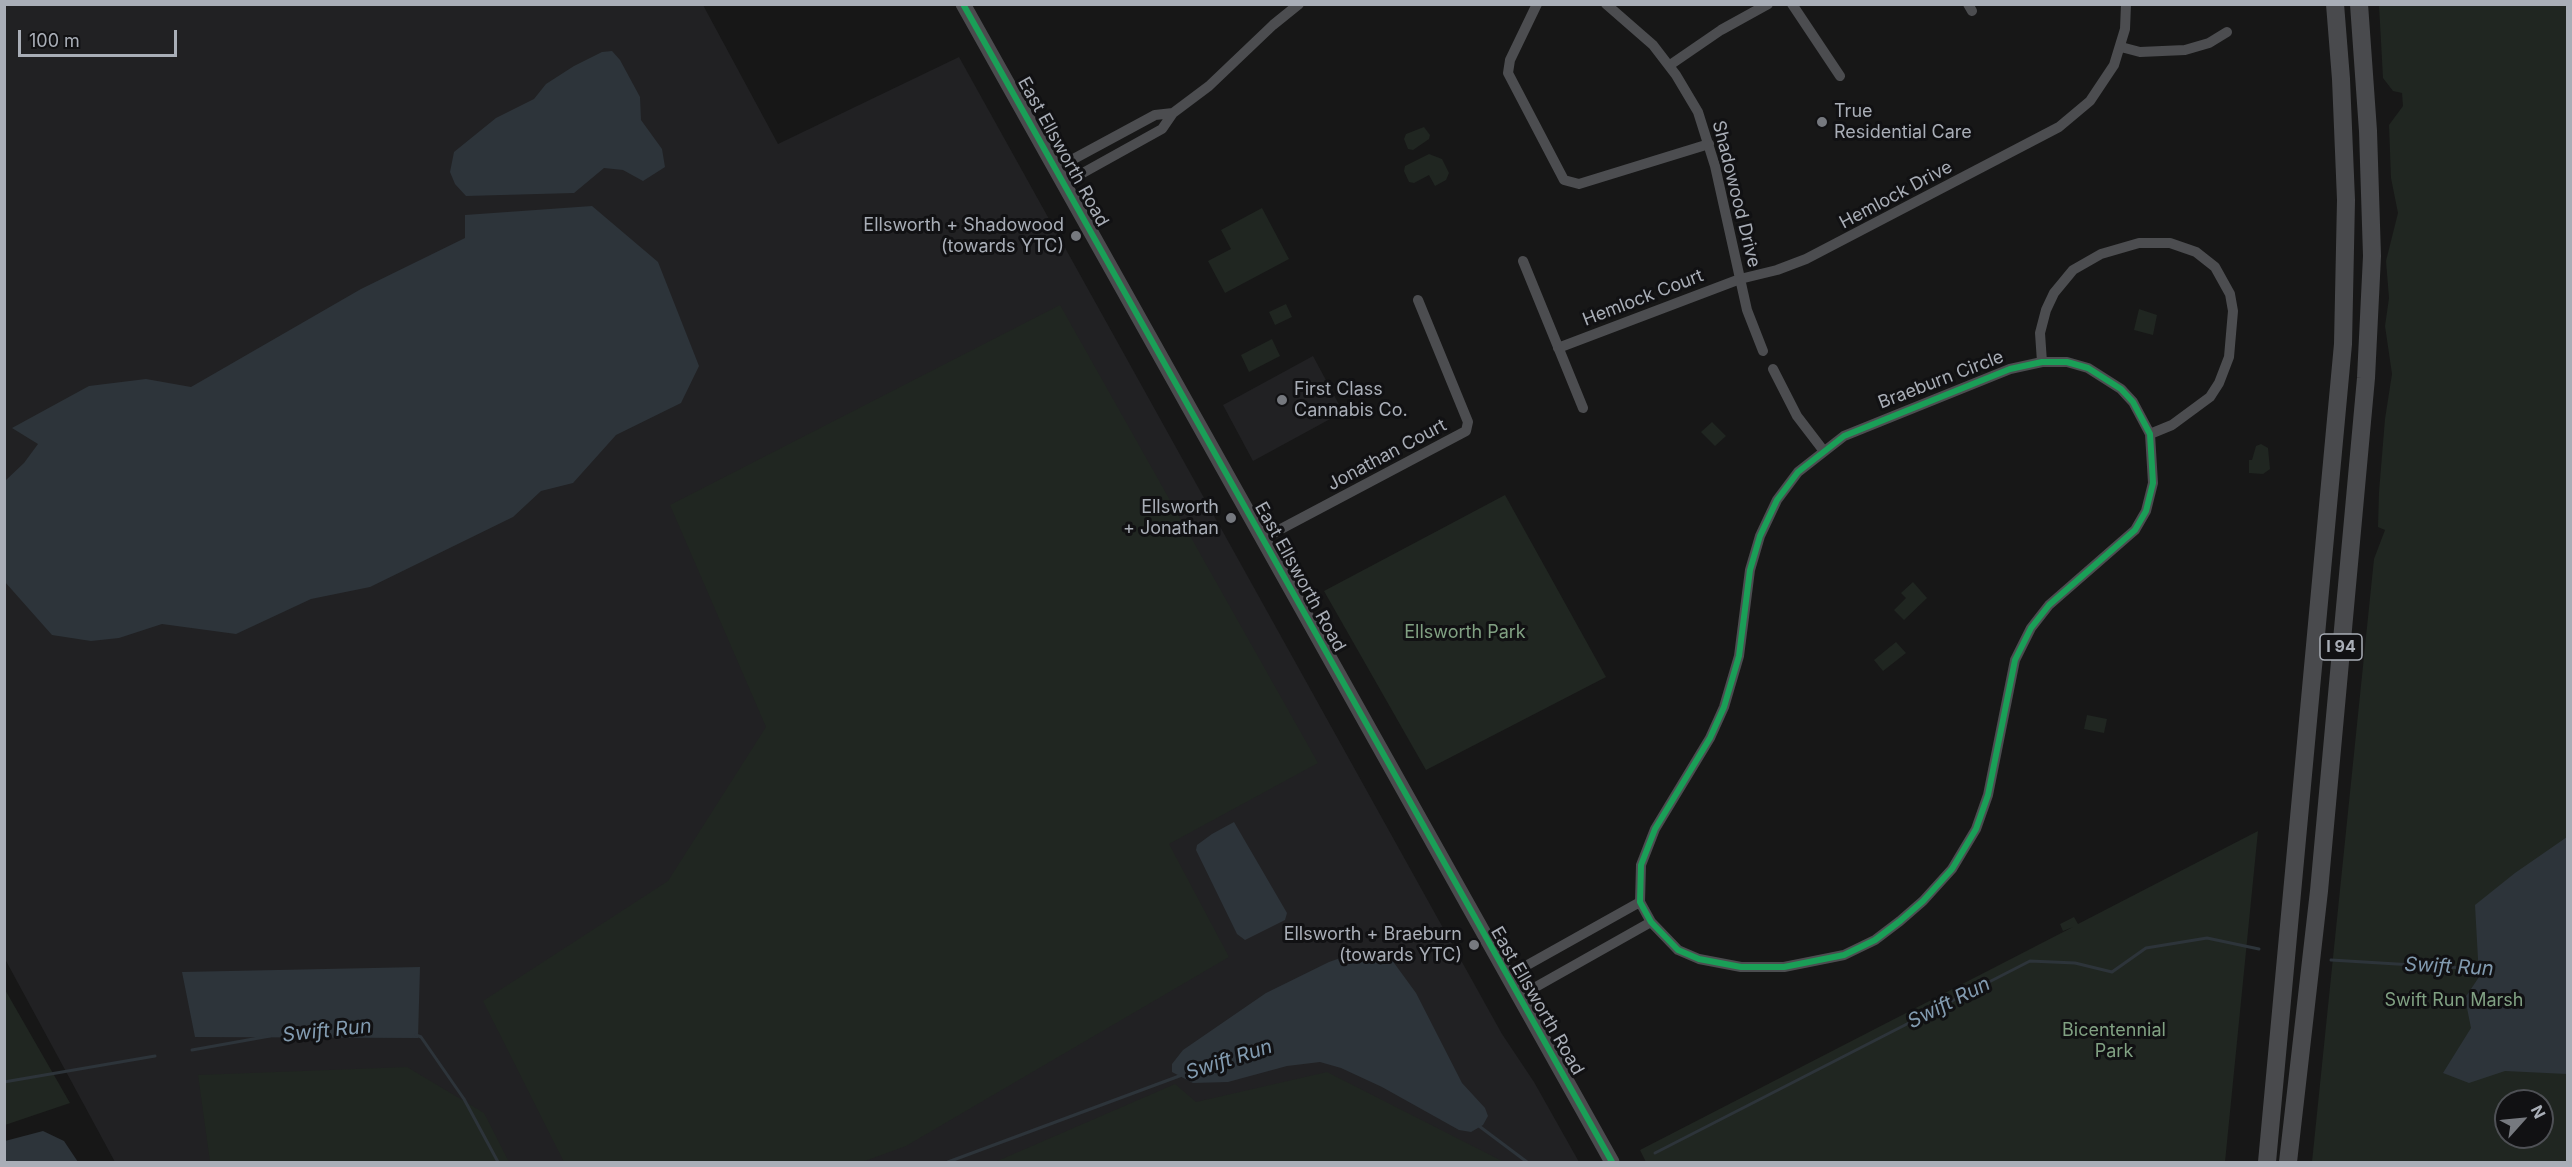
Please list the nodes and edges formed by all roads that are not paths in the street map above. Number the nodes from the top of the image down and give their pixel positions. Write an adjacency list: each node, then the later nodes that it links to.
1 (963, 4): 16 (main road, East Ellsworth Road)
2 (1299, 4): 14 (street)
3 (1536, 4): 15 (street)
4 (1606, 4): 12 (street, Shadowood Drive)
5 (1768, 4): 12 (street)
6 (1792, 4): 13 (street)
7 (2126, 4): 11 (street, Hemlock Drive)
8 (2335, 4): 34 (highway, I 94)
9 (2358, 4): 35 (highway, I 94)
10 (2227, 32): 11 (street)
11 (2121, 47): 19 (street, Hemlock Drive)
12 (1670, 65): 15 (street, Shadowood Drive)
13 (1840, 76)
14 (1173, 113): 16 (street); 17 (street)
15 (1709, 144): 19 (street, Shadowood Drive)
16 (1055, 169): 17 (main road, East Ellsworth Road)
17 (1063, 184): 28 (main road, East Ellsworth Road)
18 (1523, 261): 21 (street)
19 (1740, 279): 21 (street, Hemlock Court); 22 (street, Shadowood Drive)
20 (1418, 300): 28 (street, Jonathan Court)
21 (1558, 348): 25 (street)
22 (1763, 351)
23 (2042, 362): 26 (street, Braeburn Circle); 26 (street); 27 (street, Braeburn Circle)
24 (1773, 369): 27 (street)
25 (1583, 408)
26 (2151, 434): 30 (street, Braeburn Circle)
27 (1823, 450): 29 (street, Braeburn Circle)
28 (1262, 539): 31 (main road, East Ellsworth Road)
29 (1640, 902): 30 (street, Braeburn Circle); 31 (street)
30 (1651, 922): 32 (street)
31 (1506, 977): 32 (main road, East Ellsworth Road)
32 (1518, 997): 33 (main road, East Ellsworth Road)
33 (1612, 1162)
34 (2267, 1162)
35 (2288, 1162)

